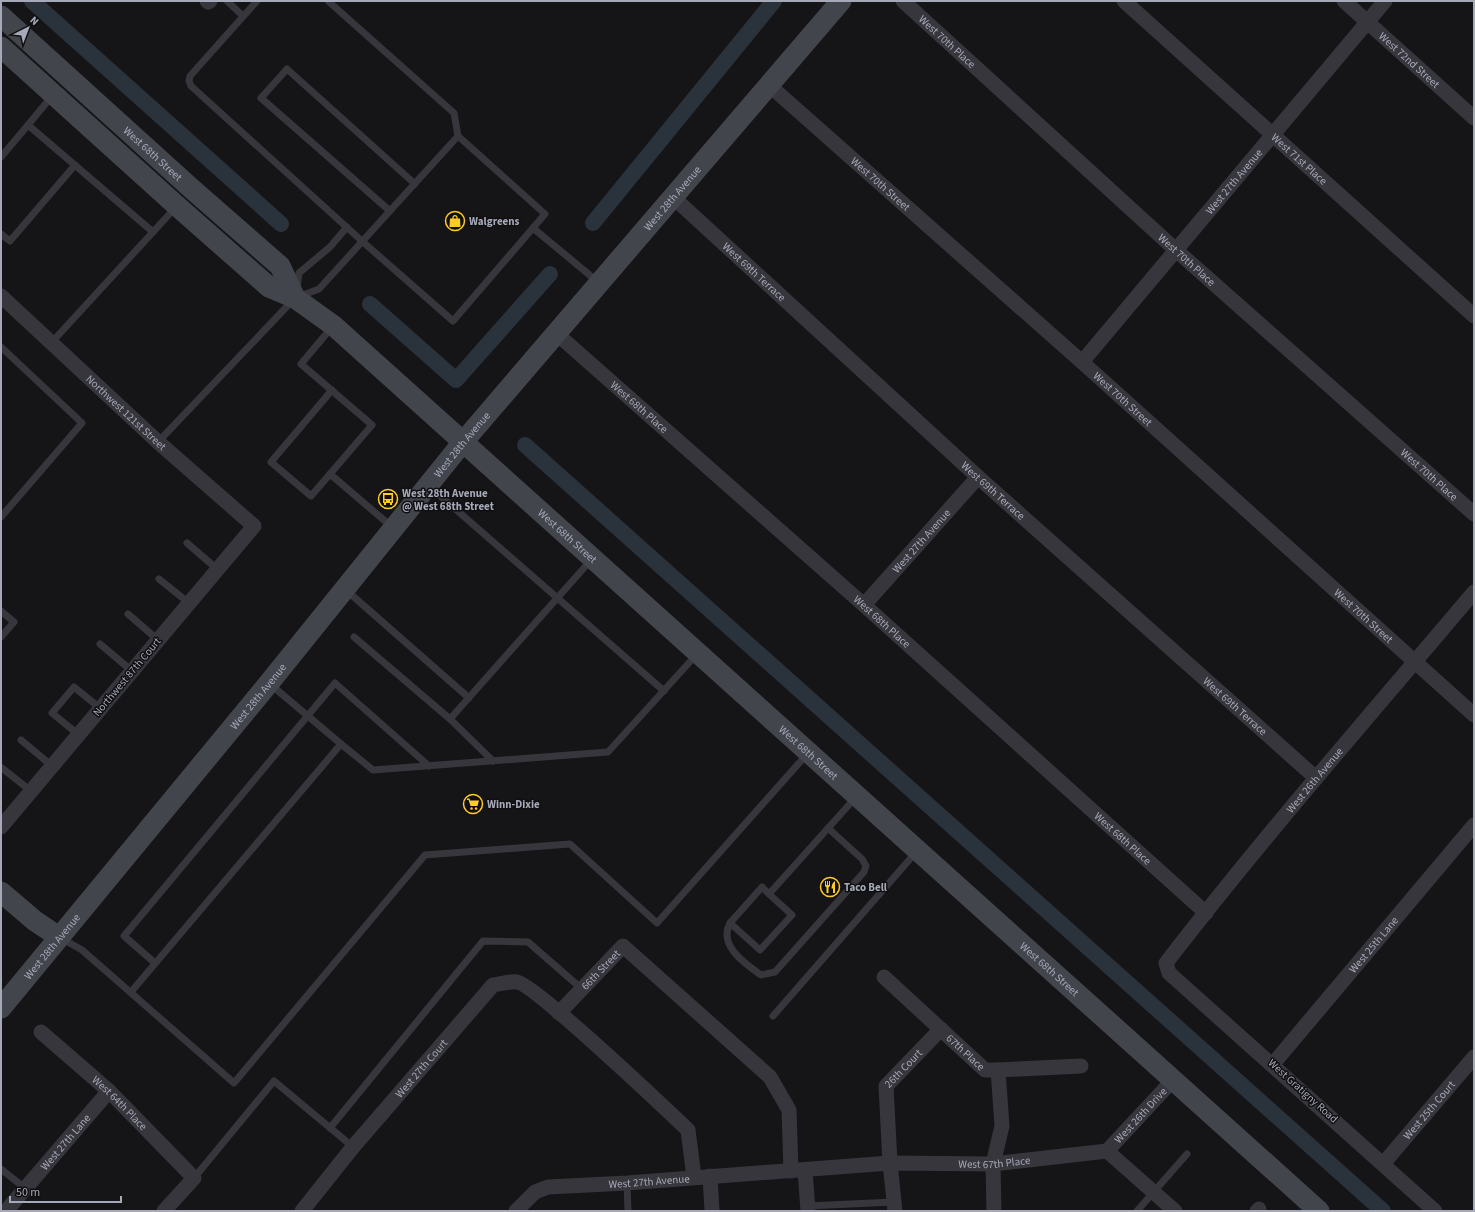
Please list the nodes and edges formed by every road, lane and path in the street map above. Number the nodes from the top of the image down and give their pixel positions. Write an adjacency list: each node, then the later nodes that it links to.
1 (227, 1): 10 (lane)
2 (257, 1): 10 (lane)
3 (328, 1): 18 (lane)
4 (841, 1): 13 (main road, West 28th Avenue)
5 (904, 1): 30 (street, West 70th Place)
6 (1124, 1): 17 (street, West 71st Place)
7 (1344, 1): 11 (street, West 72nd Street)
8 (1385, 1): 11 (street, West 27th Avenue)
9 (1, 16): 33 (main road, West 68th Street)
10 (244, 16): 25 (lane)
11 (1368, 22): 15 (street, West 72nd Street); 17 (street, West 27th Avenue)
12 (1, 47): 14 (main road, West 68th Street)
13 (769, 85): 22 (main road, West 28th Avenue); 39 (street, West 70th Street)
14 (53, 94): 16 (lane); 23 (main road, West 68th Street)
15 (1474, 118)
16 (28, 125): 19 (lane); 20 (lane)
17 (1273, 135): 30 (street, West 27th Avenue); 34 (street, West 71st Place)
18 (458, 136): 21 (lane); 26 (lane)
19 (1, 157)
20 (75, 165): 27 (lane); 28 (lane)
21 (415, 184): 24 (lane); 24 (lane)
22 (674, 198): 31 (main road, West 28th Avenue); 44 (street, West 69th Terrace)
23 (177, 206): 27 (lane); 33 (main road, West 68th Street)
24 (390, 211): 29 (lane)
25 (347, 227): 29 (lane); 33 (lane)
26 (533, 228): 29 (lane); 31 (lane)
27 (153, 232): 37 (lane)
28 (1, 234)
29 (362, 242): 33 (lane)
30 (1177, 251): 39 (street, West 27th Avenue); 46 (street, West 70th Place)
31 (600, 284): 36 (main road, West 28th Avenue)
32 (1, 296): 37 (street, Northwest 121st Street)
33 (295, 298): 35 (main road, West 68th Street); 41 (lane)
34 (1474, 316)
35 (334, 326): 40 (lane); 42 (main road, West 68th Street)
36 (557, 334): 42 (main road, West 28th Avenue); 58 (street, West 68th Place)
37 (52, 342): 41 (street, Northwest 121st Street)
38 (1, 347): 47 (lane)
39 (1082, 362): 66 (street, West 70th Street)
40 (332, 390): 43 (lane); 43 (lane)
41 (158, 442): 48 (street, Northwest 121st Street)
42 (463, 442): 45 (main road, West 28th Avenue); 51 (main road, West 68th Street)
43 (330, 474): 49 (lane)
44 (978, 477): 58 (street, West 27th Avenue); 83 (street, West 69th Terrace)
45 (429, 486): 49 (main road, West 28th Avenue); 56 (lane)
46 (1474, 514)
47 (1, 517)
48 (254, 526): 52 (street, Northwest 87th Court)
49 (394, 528): 54 (main road, West 28th Avenue)
50 (187, 544): 52 (lane)
51 (592, 559): 56 (lane); 65 (main road, West 68th Street)
52 (217, 569): 57 (street, Northwest 87th Court)
53 (159, 579): 57 (lane)
54 (345, 589): 68 (main road, West 28th Avenue); 70 (lane)
55 (1474, 592): 66 (street, West 26th Avenue)
56 (558, 598): 69 (lane); 70 (lane)
57 (189, 604): 63 (street, Northwest 87th Court)
58 (864, 605): 92 (street, West 68th Place)
59 (1, 611): 61 (lane)
60 (128, 614): 63 (lane)
61 (1, 637)
62 (354, 637): 74 (lane)
63 (158, 640): 67 (street, Northwest 87th Court)
64 (100, 644): 67 (lane)
65 (698, 654): 69 (lane); 78 (main road, West 68th Street)
66 (1415, 661): 72 (street, West 70th Street); 83 (street, West 26th Avenue)
67 (132, 671): 71 (street, Northwest 87th Court)
68 (269, 683): 73 (lane); 94 (main road, West 28th Avenue)
69 (664, 690): 79 (lane)
70 (469, 698): 74 (lane)
71 (101, 709): 75 (street, Northwest 87th Court); 75 (lane)
72 (1474, 715)
73 (308, 716): 77 (lane); 81 (lane); 95 (lane)
74 (450, 719): 79 (lane)
75 (78, 735): 80 (street, Northwest 87th Court)
76 (21, 740): 80 (lane)
77 (341, 744): 81 (lane); 95 (lane)
78 (809, 752): 85 (main road, West 68th Street); 99 (lane)
79 (493, 761): 81 (lane)
80 (52, 766): 84 (street, Northwest 87th Court)
81 (429, 766)
82 (1, 769): 84 (lane)
83 (1316, 778): 92 (street, West 26th Avenue)
84 (31, 791): 87 (street, Northwest 87th Court)
85 (857, 795): 88 (lane); 89 (main road, West 68th Street)
86 (1474, 826): 106 (street, West 25th Lane)
87 (1, 827)
88 (828, 828): 91 (lane); 93 (lane)
89 (918, 849): 102 (lane); 109 (main road, West 68th Street)
90 (1, 892): 94 (main road)
91 (768, 894): 93 (lane); 93 (lane)
92 (1206, 913): 96 (street, West 26th Avenue)
93 (730, 923)
94 (59, 937): 99 (lane); 100 (main road, West 28th Avenue)
95 (155, 963): 99 (lane)
96 (1169, 973): 106 (street, West Gratigny Road)
97 (884, 977): 103 (street, 67th Place)
98 (582, 989): 101 (street, 66th Street); 111 (lane); 119 (street, 66th Street)
99 (131, 992)
100 (1, 1008)
101 (559, 1013): 112 (street, West 27th Court); 121 (street)
102 (773, 1016)
103 (941, 1029): 108 (street, 67th Place); 115 (street, 26th Court)
104 (41, 1032): 110 (street, West 64th Place)
105 (1474, 1056): 117 (street, West 25th Court)
106 (1273, 1064): 117 (street, West Gratigny Road)
107 (1082, 1066): 108 (street)
108 (998, 1070): 116 (street, 67th Place)
109 (1173, 1080): 113 (street, West 26th Drive); 137 (main road, West 68th Street)
110 (109, 1091): 122 (street, West 64th Place); 124 (street, West 27th Lane)
111 (330, 1128): 112 (lane); 122 (lane)
112 (353, 1147): 130 (street, West 27th Court)
113 (1108, 1151): 116 (street, West 67th Place); 125 (street)
114 (1187, 1154): 125 (lane)
115 (890, 1163): 116 (street, West 67th Place); 119 (street, West 67th Place); 126 (street, 26th Court)
116 (993, 1164): 134 (street, 67th Place)
117 (1383, 1164): 138 (street, West Gratigny Road)
118 (1, 1169): 124 (lane)
119 (798, 1171): 120 (street, West 27th Avenue); 127 (street)
120 (710, 1176): 121 (street, West 27th Avenue); 133 (street)
121 (694, 1177): 123 (street, West 27th Avenue)
122 (194, 1178): 129 (street)
123 (627, 1183): 131 (street, West 27th Avenue); 132 (lane)
124 (26, 1188): 128 (street, West 27th Lane)
125 (1153, 1192): 135 (lane); 136 (street)
126 (895, 1206): 127 (lane)
127 (807, 1209)
128 (6, 1211)
129 (164, 1211)
130 (302, 1211)
131 (516, 1211)
132 (628, 1211)
133 (712, 1211)
134 (994, 1211)
135 (1136, 1211)
136 (1175, 1211)
137 (1319, 1211)
138 (1435, 1211)

